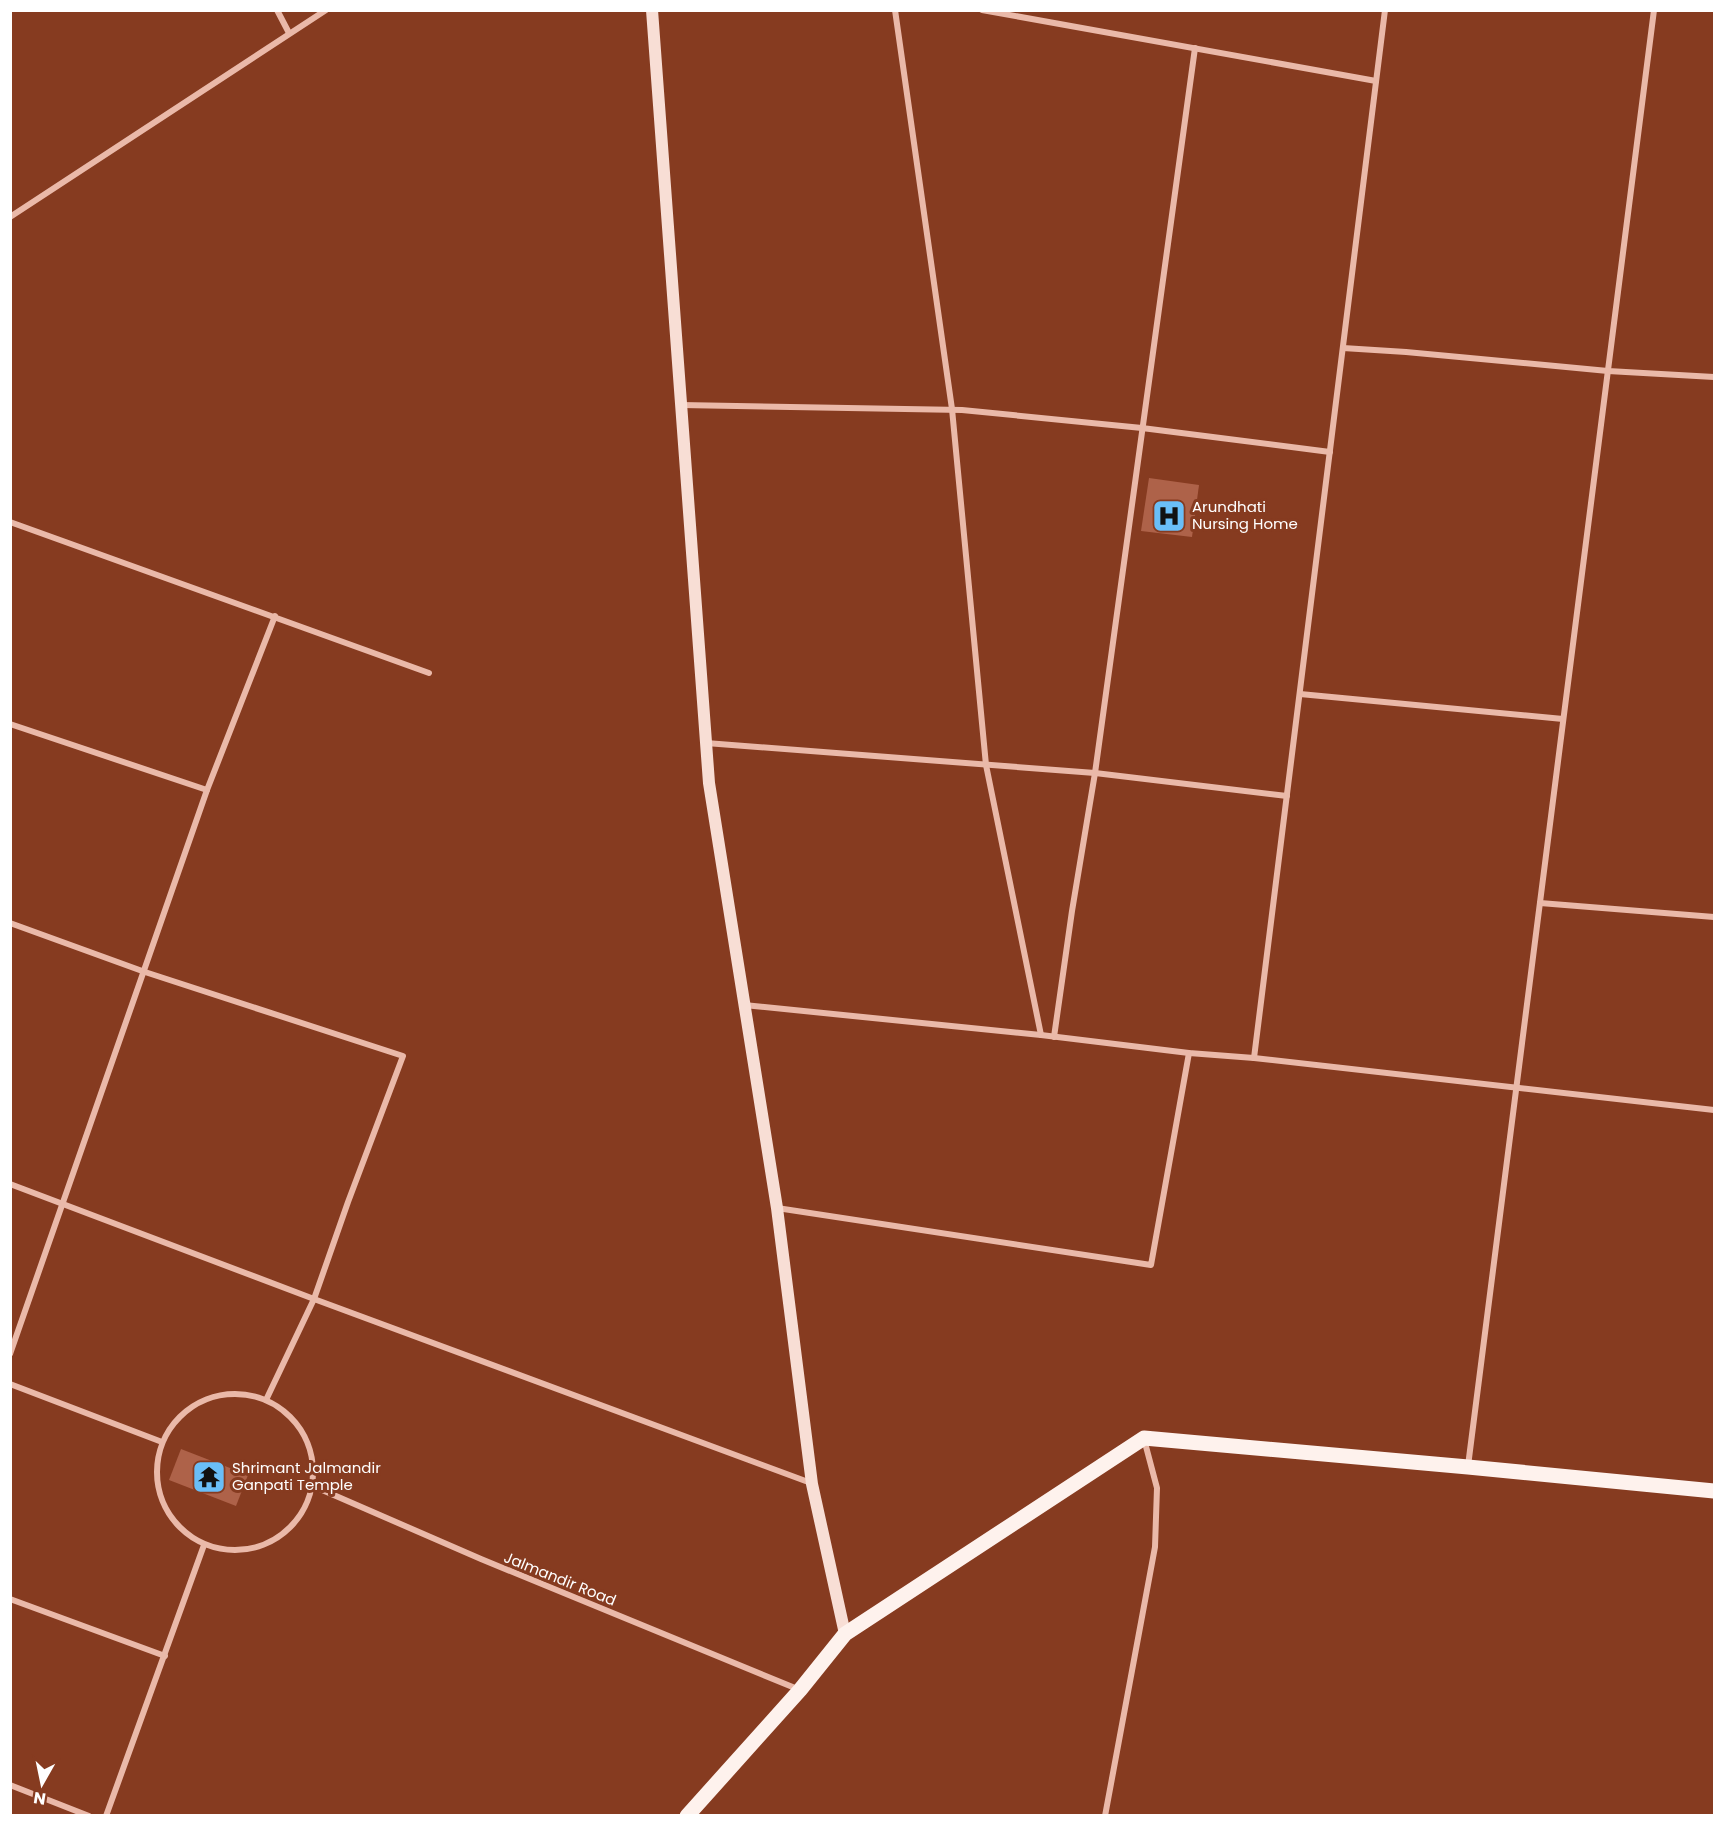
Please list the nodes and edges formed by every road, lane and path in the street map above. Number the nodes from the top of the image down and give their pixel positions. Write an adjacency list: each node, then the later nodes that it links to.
1 (277, 10): 8 (street)
2 (326, 10): 8 (street)
3 (652, 10): 15 (main road)
4 (895, 10): 16 (street)
5 (982, 10): 9 (street)
6 (1385, 10): 10 (street)
7 (1654, 10): 13 (street)
8 (289, 33): 11 (street)
9 (1195, 48): 10 (street); 17 (street)
10 (1376, 81): 12 (street)
11 (10, 217)
12 (1343, 348): 13 (street); 18 (street)
13 (1608, 370): 14 (street); 23 (street)
14 (1714, 377)
15 (681, 405): 16 (street); 25 (main road)
16 (952, 409): 17 (street); 26 (street)
17 (1142, 428): 18 (street); 27 (street)
18 (1330, 452): 22 (street)
19 (10, 522): 20 (street)
20 (275, 616): 21 (street); 28 (street)
21 (429, 673)
22 (1300, 694): 23 (street); 29 (street)
23 (1563, 719): 30 (street)
24 (10, 724): 28 (street)
25 (706, 743): 26 (street); 34 (main road)
26 (986, 765): 27 (street); 35 (street)
27 (1095, 772): 29 (street); 36 (street)
28 (207, 790): 33 (street)
29 (1287, 796): 38 (street)
30 (1540, 903): 31 (street); 39 (street)
31 (1714, 917)
32 (10, 923): 33 (street)
33 (145, 972): 42 (street); 44 (street)
34 (744, 1005): 35 (street); 43 (main road)
35 (1041, 1035): 36 (street)
36 (1054, 1037): 37 (street)
37 (1189, 1053): 38 (street); 43 (street)
38 (1254, 1058): 39 (street)
39 (1516, 1087): 40 (street); 50 (street)
40 (1714, 1110)
41 (10, 1184): 42 (street)
42 (62, 1203): 44 (street); 45 (street)
43 (777, 1208): 51 (main road)
44 (314, 1299): 47 (street); 51 (street)
45 (10, 1354)
46 (10, 1384): 49 (street)
47 (267, 1400): 49 (street); 52 (street)
48 (1144, 1438): 50 (main road); 56 (main road); 63 (street)
49 (162, 1442): 54 (street)
50 (1468, 1467): 53 (main road)
51 (812, 1484): 56 (main road)
52 (313, 1486): 54 (street); 58 (street, Jalmandir Road)
53 (1714, 1491)
54 (204, 1545): 57 (street)
55 (10, 1599): 57 (street)
56 (845, 1634): 58 (main road)
57 (165, 1656): 61 (street)
58 (800, 1690): 62 (main road)
59 (10, 1785): 60 (street)
60 (89, 1815)
61 (106, 1815)
62 (687, 1815)
63 (1105, 1815)

